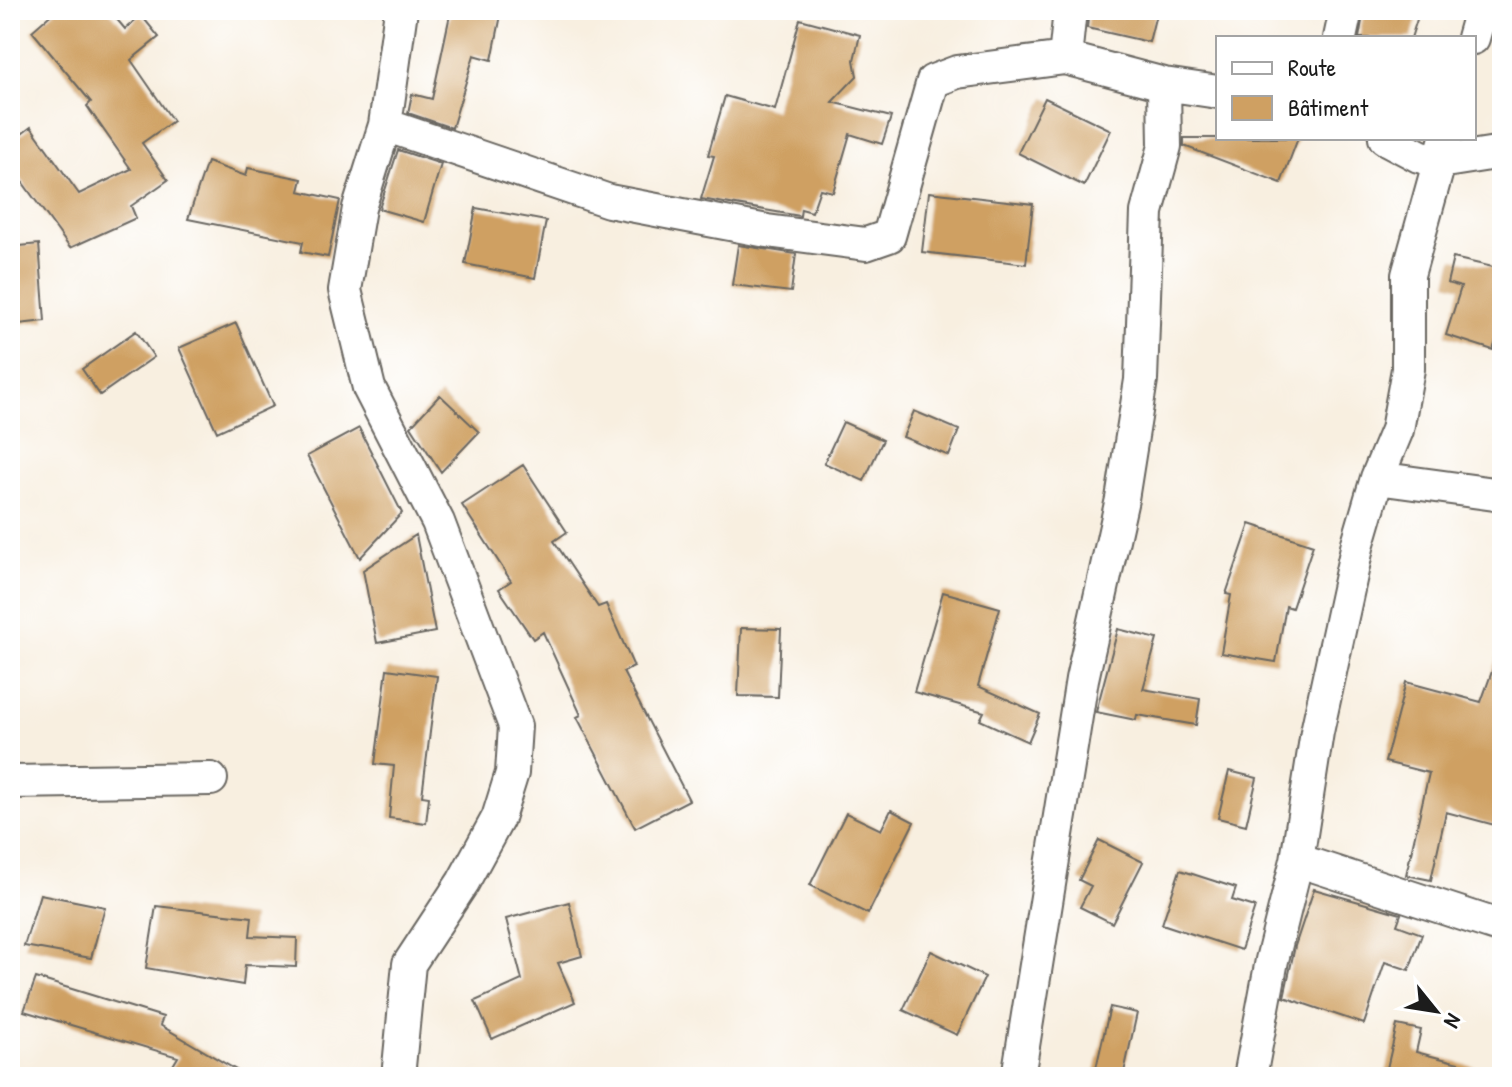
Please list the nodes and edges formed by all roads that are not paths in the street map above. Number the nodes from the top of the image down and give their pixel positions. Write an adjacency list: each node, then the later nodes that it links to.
1 (401, 10): 10 (street)
2 (1070, 10): 7 (street)
3 (1346, 10): 5 (street)
4 (1481, 10): 6 (street)
5 (1340, 36)
6 (1474, 36)
7 (1065, 58): 8 (street); 10 (street)
8 (1164, 84): 9 (street); 21 (street)
9 (1216, 92)
10 (385, 125): 20 (street)
11 (1389, 140): 12 (street)
12 (1442, 150): 13 (street); 14 (street)
13 (1502, 152)
14 (1377, 478): 15 (street); 18 (street)
15 (1502, 495)
16 (211, 779): 17 (street)
17 (10, 782)
18 (1297, 860): 19 (street); 22 (street)
19 (1502, 927)
20 (398, 1077)
21 (1018, 1077)
22 (1250, 1077)

